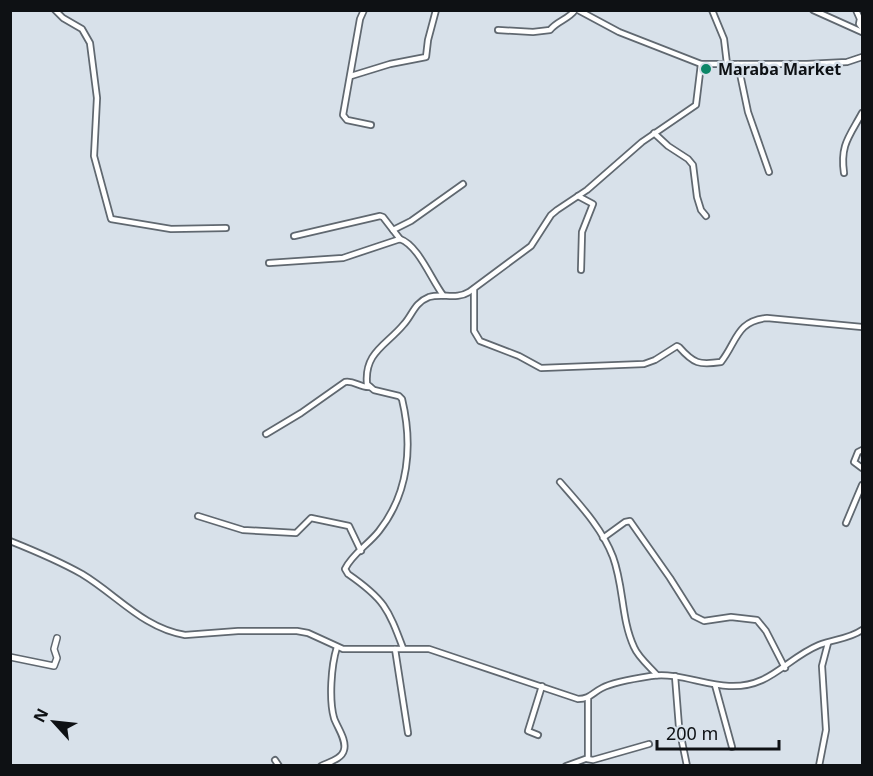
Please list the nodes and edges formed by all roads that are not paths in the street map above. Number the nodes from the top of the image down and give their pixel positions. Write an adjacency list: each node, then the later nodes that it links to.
1 (55, 10): 23 (street)
2 (364, 10): 14 (street)
3 (436, 10): 14 (street)
4 (712, 10): 12 (street)
5 (813, 10): 9 (street)
6 (856, 10): 9 (street)
7 (578, 11): 8 (street); 11 (street)
8 (498, 30)
9 (862, 30)
10 (862, 57): 13 (street)
11 (701, 64): 12 (street); 17 (street)
12 (727, 64): 13 (street)
13 (738, 64): 18 (street)
14 (351, 76): 16 (street)
15 (862, 113): 19 (street)
16 (371, 125)
17 (654, 133): 21 (street); 22 (street)
18 (769, 172)
19 (844, 173)
20 (463, 184): 24 (street)
21 (578, 196): 28 (street); 29 (street)
22 (706, 216)
23 (226, 228)
24 (393, 230): 25 (street); 26 (street)
25 (294, 236)
26 (400, 239): 27 (street); 30 (street)
27 (269, 263)
28 (581, 270)
29 (474, 289): 30 (street); 31 (street)
30 (442, 295): 32 (street)
31 (862, 327)
32 (370, 387): 33 (street); 42 (street)
33 (266, 434)
34 (862, 450): 35 (street)
35 (862, 468)
36 (560, 483): 40 (street)
37 (862, 485): 39 (street)
38 (198, 516): 42 (street)
39 (846, 523)
40 (603, 538): 50 (street); 51 (street)
41 (10, 541): 46 (street)
42 (360, 551): 47 (street)
43 (862, 630): 45 (street)
44 (57, 638): 49 (street)
45 (828, 643): 50 (street); 66 (street)
46 (337, 647): 48 (street); 63 (street)
47 (403, 648): 48 (street); 54 (street)
48 (395, 649): 56 (street)
49 (10, 657)
50 (785, 668): 53 (street)
51 (657, 675): 52 (street); 55 (street)
52 (675, 676): 53 (street); 65 (street)
53 (715, 685): 59 (street)
54 (542, 686): 55 (street); 57 (street)
55 (588, 698): 60 (street)
56 (408, 733)
57 (538, 735)
58 (649, 744): 60 (street)
59 (732, 747)
60 (587, 759): 64 (street)
61 (275, 760): 62 (street)
62 (279, 765)
63 (321, 765)
64 (566, 765)
65 (687, 765)
66 (819, 765)

